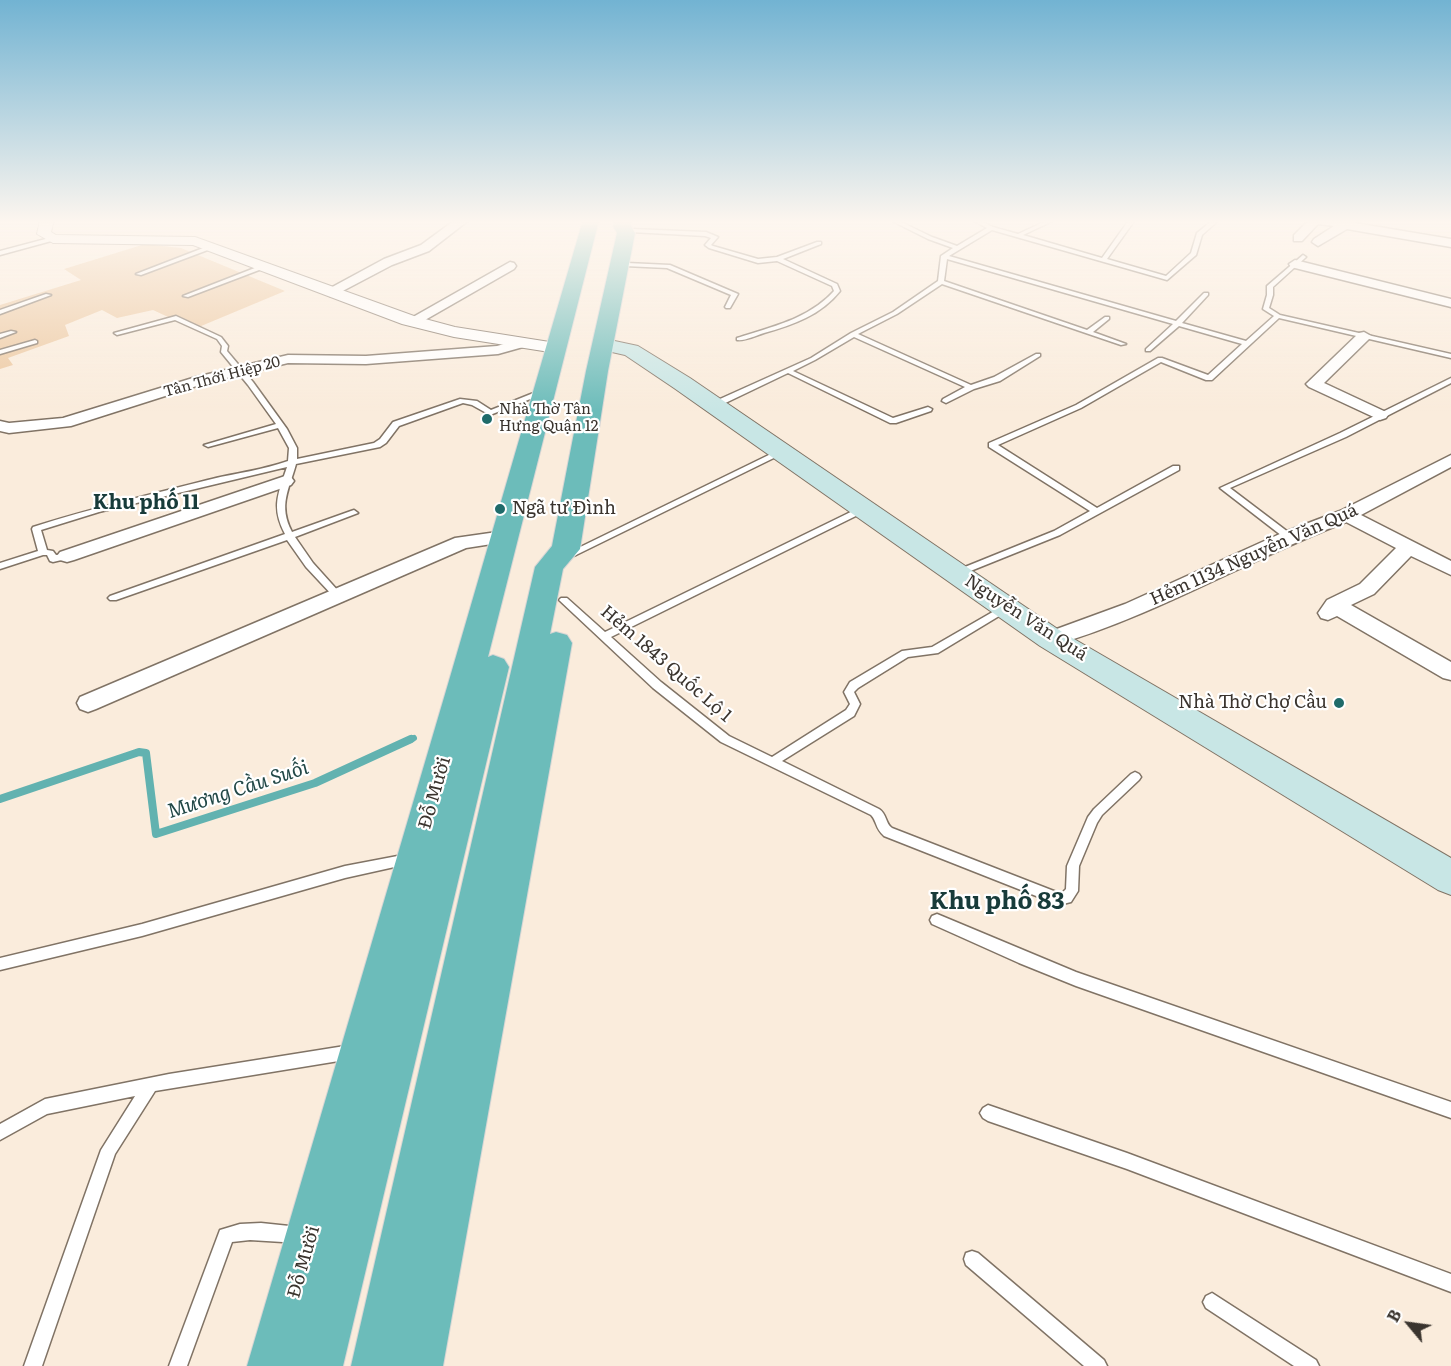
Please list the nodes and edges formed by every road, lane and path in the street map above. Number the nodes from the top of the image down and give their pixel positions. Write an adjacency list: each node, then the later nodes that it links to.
1 (218, 284): 19 (lane)
2 (309, 284): 16 (street)
3 (346, 284): 16 (street)
4 (479, 284): 25 (street)
5 (576, 284): 39 (highway, Đỗ Mười)
6 (580, 284): 39 (highway, Đỗ Mười)
7 (617, 284): 38 (highway)
8 (622, 284): 38 (highway)
9 (711, 284): 21 (lane)
10 (832, 284): 33 (lane)
11 (938, 284): 30 (lane)
12 (946, 284): 28 (lane)
13 (1039, 284): 26 (lane)
14 (1273, 284): 23 (lane)
15 (1381, 284): 20 (street)
16 (330, 292): 25 (street)
17 (1206, 294): 26 (lane)
18 (48, 295): 22 (lane)
19 (186, 296)
20 (1451, 303)
21 (728, 307)
22 (0, 312)
23 (1278, 316): 32 (lane); 37 (lane)
24 (1107, 318): 28 (lane)
25 (413, 321): 35 (street)
26 (1177, 324): 37 (lane); 40 (lane)
27 (13, 332): 31 (lane)
28 (1088, 332): 36 (lane)
29 (117, 333): 44 (lane)
30 (853, 334): 45 (lane); 47 (lane)
31 (0, 336)
32 (1364, 336): 43 (lane); 52 (street)
33 (739, 339)
34 (35, 342): 41 (lane)
35 (518, 344): 39 (street); 44 (street, Tân Thới Hiệp 20)
36 (1123, 344)
37 (1245, 344): 63 (lane)
38 (607, 346): 50 (main road, Nguyễn Văn Quá); 72 (highway); 104 (highway)
39 (561, 348): 48 (highway, Đỗ Mười)
40 (1148, 350)
41 (0, 352)
42 (1038, 355): 47 (lane)
43 (1451, 356)
44 (242, 369): 53 (lane); 54 (street, Tân Thới Hiệp 20)
45 (788, 371): 50 (lane); 51 (lane)
46 (1451, 380): 52 (lane)
47 (971, 387): 49 (lane)
48 (548, 391): 58 (lane); 68 (highway, Đỗ Mười); 91 (highway, Đỗ Mười)
49 (946, 401)
50 (714, 405): 56 (main road, Nguyễn Văn Quá)
51 (928, 409)
52 (1380, 415): 69 (lane)
53 (279, 425): 55 (lane); 58 (lane)
54 (3, 428)
55 (208, 445)
56 (783, 452): 62 (main road, Nguyễn Văn Quá); 72 (lane)
57 (1451, 460): 65 (street, Hẻm 1134 Nguyễn Văn Quá)
58 (293, 462): 61 (lane); 71 (lane)
59 (1176, 468): 63 (lane)
60 (1451, 478): 66 (street)
61 (285, 481): 67 (lane); 73 (street)
62 (865, 508): 76 (main road, Nguyễn Văn Quá); 81 (lane)
63 (1096, 511): 76 (lane)
64 (354, 513): 67 (lane)
65 (1347, 515): 66 (street); 69 (street, Hẻm 1134 Nguyễn Văn Quá)
66 (1365, 525): 70 (street)
67 (289, 537): 77 (lane); 78 (lane)
68 (504, 537): 77 (street); 87 (highway, Đỗ Mười)
69 (1289, 537): 82 (street, Hẻm 1134 Nguyễn Văn Quá)
70 (1409, 547): 75 (street); 83 (street)
71 (43, 552): 73 (lane); 74 (lane)
72 (573, 553): 79 (highway)
73 (67, 556)
74 (0, 566)
75 (1451, 569)
76 (957, 573): 80 (main road, Nguyễn Văn Quá)
77 (337, 596): 84 (street)
78 (113, 598)
79 (564, 600): 81 (lane, Hẻm 1843 Quốc Lộ 1); 105 (highway)
80 (1007, 608): 82 (main road, Nguyễn Văn Quá); 85 (lane)
81 (605, 636): 85 (lane, Hẻm 1843 Quốc Lộ 1)
82 (1051, 639): 88 (main road, Nguyễn Văn Quá)
83 (1451, 672)
84 (88, 702)
85 (772, 762): 86 (lane, Hẻm 1843 Quốc Lộ 1)
86 (1135, 777)
87 (417, 857): 90 (lane); 91 (highway, Đỗ Mười)
88 (1451, 878)
89 (937, 920): 93 (lane)
90 (0, 964)
91 (379, 1048): 92 (lane); 96 (highway, Đỗ Mười); 103 (highway, Đỗ Mười)
92 (150, 1085): 95 (lane); 100 (lane)
93 (1451, 1110)
94 (988, 1113): 98 (lane)
95 (0, 1132)
96 (311, 1236): 101 (lane); 102 (highway, Đỗ Mười)
97 (972, 1259): 106 (lane)
98 (1451, 1283)
99 (1212, 1302): 107 (lane)
100 (33, 1366)
101 (178, 1366)
102 (275, 1366)
103 (315, 1366)
104 (379, 1366)
105 (416, 1366)
106 (1098, 1366)
107 (1310, 1366)

